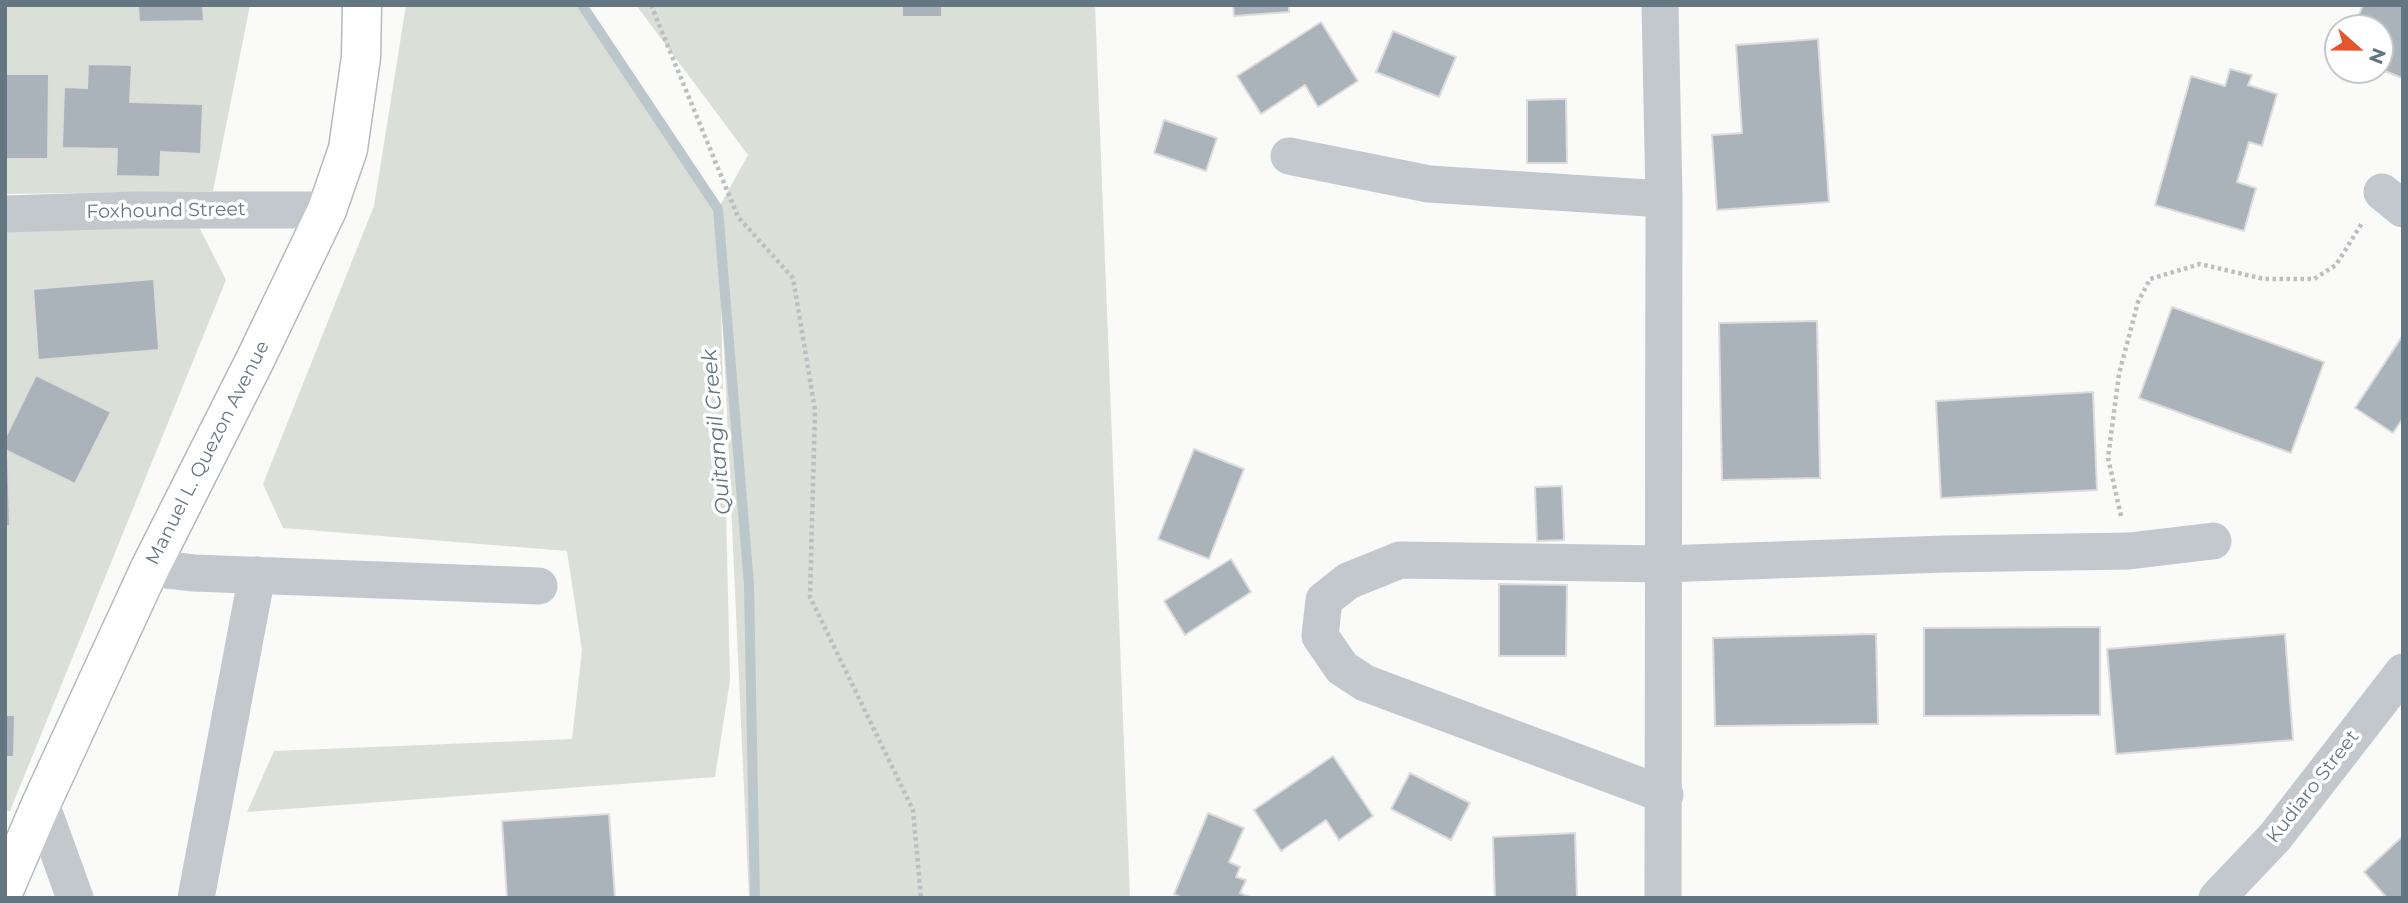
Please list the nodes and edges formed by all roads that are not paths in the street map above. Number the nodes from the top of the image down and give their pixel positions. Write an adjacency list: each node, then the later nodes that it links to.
1 (362, 5): 5 (street, Manuel L. Quezon Avenue)
2 (1660, 5): 4 (street)
3 (1289, 156): 4 (street)
4 (1664, 199): 8 (street)
5 (327, 210): 6 (street, Foxhound Street); 9 (street, Manuel L. Quezon Avenue)
6 (5, 214)
7 (2213, 541): 8 (street)
8 (1663, 564): 13 (street); 13 (street)
9 (150, 568): 10 (street); 14 (street, Manuel L. Quezon Avenue)
10 (257, 575): 11 (street); 18 (street)
11 (539, 586)
12 (2403, 672): 20 (street, Kudiaro Street)
13 (1665, 795): 19 (street)
14 (41, 804): 15 (street, Manuel L. Quezon Avenue); 17 (street)
15 (14, 849): 16 (street, Manuel L. Quezon Avenue)
16 (5, 888)
17 (75, 898)
18 (196, 898)
19 (1663, 898)
20 (2217, 898)

